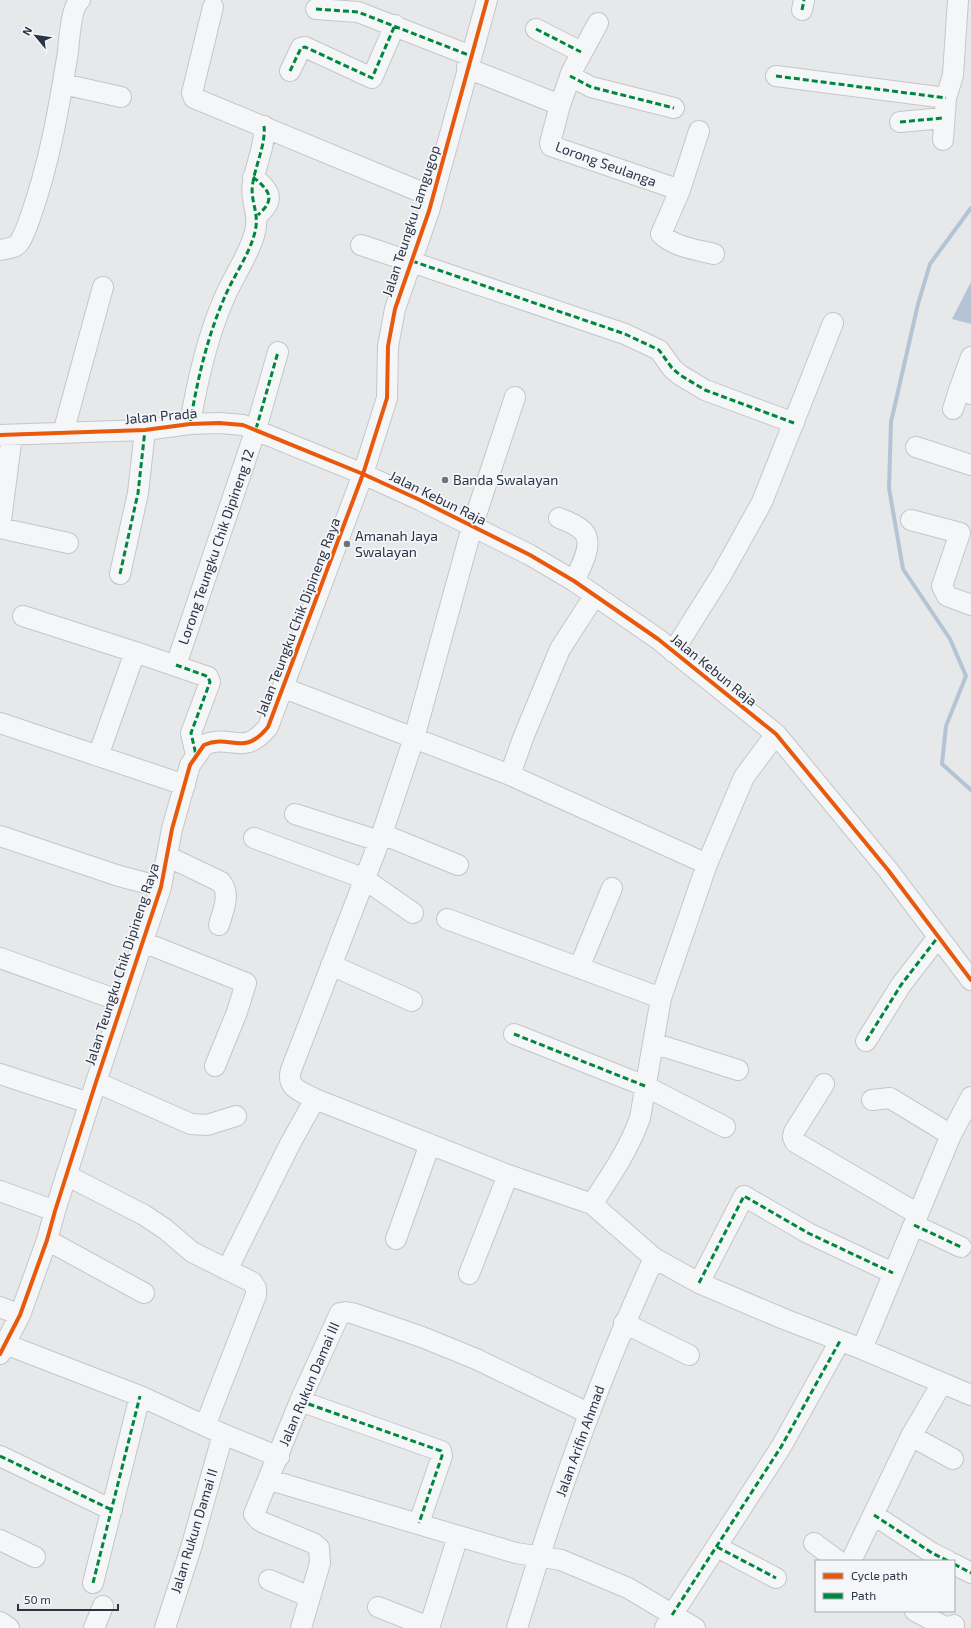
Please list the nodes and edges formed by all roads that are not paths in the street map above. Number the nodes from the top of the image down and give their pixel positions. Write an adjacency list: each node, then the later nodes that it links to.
1 (80, 0): 14 (street)
2 (487, 0): 10 (street, Jalan Teungku Lamgugop)
3 (958, 0): 16 (street)
4 (213, 7): 21 (street)
5 (316, 9): 7 (street)
6 (598, 23): 9 (street)
7 (395, 25): 10 (street); 11 (street)
8 (536, 29): 9 (street)
9 (582, 52): 12 (street)
10 (469, 62): 17 (street); 25 (street, Jalan Teungku Lamgugop)
11 (290, 70)
12 (570, 76): 17 (street); 18 (street)
13 (776, 76): 16 (street)
14 (63, 84): 15 (street); 27 (street)
15 (121, 97)
16 (946, 98): 19 (street)
17 (560, 105): 24 (street, Lorong Seulanga)
18 (674, 108)
19 (944, 118): 20 (street); 23 (street)
20 (900, 122)
21 (264, 126): 25 (street); 38 (street)
22 (699, 131): 24 (street)
23 (943, 140)
24 (680, 190): 28 (street)
25 (433, 197): 29 (street, Jalan Teungku Lamgugop)
26 (361, 245): 29 (street)
27 (0, 250)
28 (714, 254)
29 (412, 261): 37 (street); 45 (street, Jalan Teungku Lamgugop)
30 (103, 288): 41 (street)
31 (833, 323): 37 (street)
32 (278, 352): 39 (street, Lorong Teungku Chik Dipineng 12)
33 (971, 357): 34 (street)
34 (965, 392): 36 (street)
35 (515, 397): 48 (street)
36 (952, 409)
37 (794, 423): 58 (street)
38 (190, 424): 39 (street, Jalan Prada); 40 (street, Jalan Prada)
39 (256, 429): 45 (street, Jalan Prada); 59 (street, Lorong Teungku Chik Dipineng 12)
40 (145, 430): 41 (street, Jalan Prada); 52 (street)
41 (63, 433): 42 (street, Jalan Prada)
42 (6, 435): 49 (street)
43 (916, 448): 44 (street)
44 (971, 465)
45 (363, 474): 48 (street, Jalan Kebun Raja); 60 (street, Jalan Teungku Chik Dipineng Raya)
46 (559, 518): 53 (street)
47 (911, 520): 50 (street)
48 (472, 527): 53 (street, Jalan Kebun Raja); 63 (street)
49 (0, 529): 51 (street)
50 (965, 535): 55 (street)
51 (68, 543)
52 (120, 574)
53 (574, 581): 54 (street, Jalan Kebun Raja)
54 (595, 595): 58 (street, Jalan Kebun Raja); 66 (street)
55 (971, 605)
56 (23, 616): 57 (street)
57 (134, 652): 59 (street); 65 (street)
58 (674, 652): 62 (street, Jalan Kebun Raja)
59 (176, 665): 64 (street)
60 (284, 688): 63 (street); 64 (street, Jalan Teungku Chik Dipineng Raya)
61 (0, 722): 65 (street)
62 (776, 734): 73 (street); 81 (street, Jalan Kebun Raja)
63 (414, 738): 66 (street); 70 (street)
64 (196, 755): 67 (street, Jalan Teungku Chik Dipineng Raya)
65 (98, 756): 67 (street)
66 (510, 775): 73 (street)
67 (185, 785): 72 (street, Jalan Teungku Chik Dipineng Raya)
68 (295, 814): 70 (street)
69 (0, 836): 76 (street)
70 (380, 837): 74 (street); 75 (street)
71 (254, 838): 75 (street)
72 (167, 856): 76 (street, Jalan Teungku Chik Dipineng Raya); 80 (street)
73 (706, 864): 87 (street)
74 (458, 865)
75 (364, 878): 78 (street); 84 (street)
76 (160, 887): 82 (street, Jalan Teungku Chik Dipineng Raya)
77 (612, 888): 85 (street)
78 (413, 913)
79 (447, 918): 85 (street)
80 (219, 925)
81 (938, 937): 86 (street, Jalan Kebun Raja); 91 (street)
82 (143, 942): 89 (street, Jalan Teungku Chik Dipineng Raya); 93 (street)
83 (0, 958): 89 (street)
84 (331, 965): 88 (street); 100 (street)
85 (579, 968): 87 (street)
86 (971, 980)
87 (662, 998): 92 (street)
88 (412, 1001)
89 (123, 1002): 96 (street, Jalan Teungku Chik Dipineng Raya)
90 (514, 1034): 98 (street)
91 (866, 1040)
92 (653, 1043): 94 (street); 98 (street)
93 (215, 1066)
94 (738, 1070)
95 (0, 1074): 102 (street)
96 (96, 1082): 102 (street, Jalan Teungku Chik Dipineng Raya); 103 (street)
97 (824, 1084): 112 (street)
98 (645, 1086): 104 (street); 110 (street)
99 (971, 1097): 105 (street)
100 (314, 1099): 106 (street); 117 (street)
101 (872, 1100): 105 (street)
102 (89, 1103): 107 (street, Jalan Teungku Chik Dipineng Raya)
103 (236, 1116)
104 (725, 1127)
105 (951, 1135): 112 (street)
106 (430, 1144): 108 (street); 113 (street)
107 (66, 1175): 111 (street, Jalan Teungku Chik Dipineng Raya); 117 (street, Jalan Rukun Damai II)
108 (508, 1175): 110 (street); 119 (street)
109 (0, 1191): 111 (street)
110 (592, 1204): 116 (street)
111 (54, 1211): 114 (street, Jalan Teungku Chik Dipineng Raya)
112 (916, 1219): 115 (street); 118 (street)
113 (396, 1239)
114 (47, 1240): 121 (street); 123 (street, Jalan Teungku Chik Dipineng Raya)
115 (961, 1247)
116 (654, 1258): 120 (street); 124 (street, Jalan Arifin Ahmad)
117 (227, 1270): 134 (street, Jalan Rukun Damai II)
118 (893, 1273): 120 (street); 127 (street)
119 (469, 1274)
120 (698, 1283): 125 (street)
121 (144, 1293)
122 (0, 1307): 123 (street)
123 (20, 1315): 126 (street, Jalan Teungku Chik Dipineng Raya)
124 (624, 1323): 128 (street); 133 (street, Jalan Arifin Ahmad)
125 (840, 1341): 127 (street); 146 (street)
126 (3, 1349): 131 (street)
127 (862, 1349): 129 (street)
128 (689, 1355)
129 (942, 1383): 130 (street); 135 (street)
130 (971, 1395)
131 (140, 1396): 134 (street); 140 (street)
132 (300, 1401): 133 (street, Jalan Rukun Damai III); 137 (street, Jalan Rukun Damai III); 142 (street)
133 (588, 1414): 147 (street, Jalan Arifin Ahmad)
134 (214, 1430): 137 (street); 166 (street, Jalan Rukun Damai II)
135 (911, 1436): 138 (street); 141 (street)
136 (0, 1456): 140 (street)
137 (279, 1457): 139 (street, Jalan Rukun Damai III)
138 (953, 1459)
139 (270, 1480): 142 (street); 157 (street, Jalan Rukun Damai III)
140 (112, 1510): 156 (street)
141 (874, 1515): 150 (street); 151 (street)
142 (419, 1523): 143 (street)
143 (458, 1536): 147 (street); 168 (street)
144 (0, 1540): 148 (street)
145 (814, 1543): 149 (street)
146 (716, 1548): 154 (street); 161 (street)
147 (540, 1556): 161 (street); 169 (street, Jalan Arifin Ahmad)
148 (35, 1557)
149 (837, 1560)
150 (852, 1560)
151 (946, 1560)
152 (955, 1565): 153 (street)
153 (971, 1573)
154 (776, 1578)
155 (269, 1580): 157 (street)
156 (93, 1583)
157 (310, 1597): 167 (street, Jalan Rukun Damai III)
158 (103, 1606): 165 (street)
159 (378, 1607): 168 (street)
160 (917, 1612): 163 (street)
161 (668, 1621): 170 (street)
162 (0, 1622): 164 (street)
163 (954, 1625)
164 (9, 1628)
165 (94, 1628)
166 (164, 1628)
167 (301, 1628)
168 (429, 1628)
169 (517, 1628)
170 (695, 1628)

